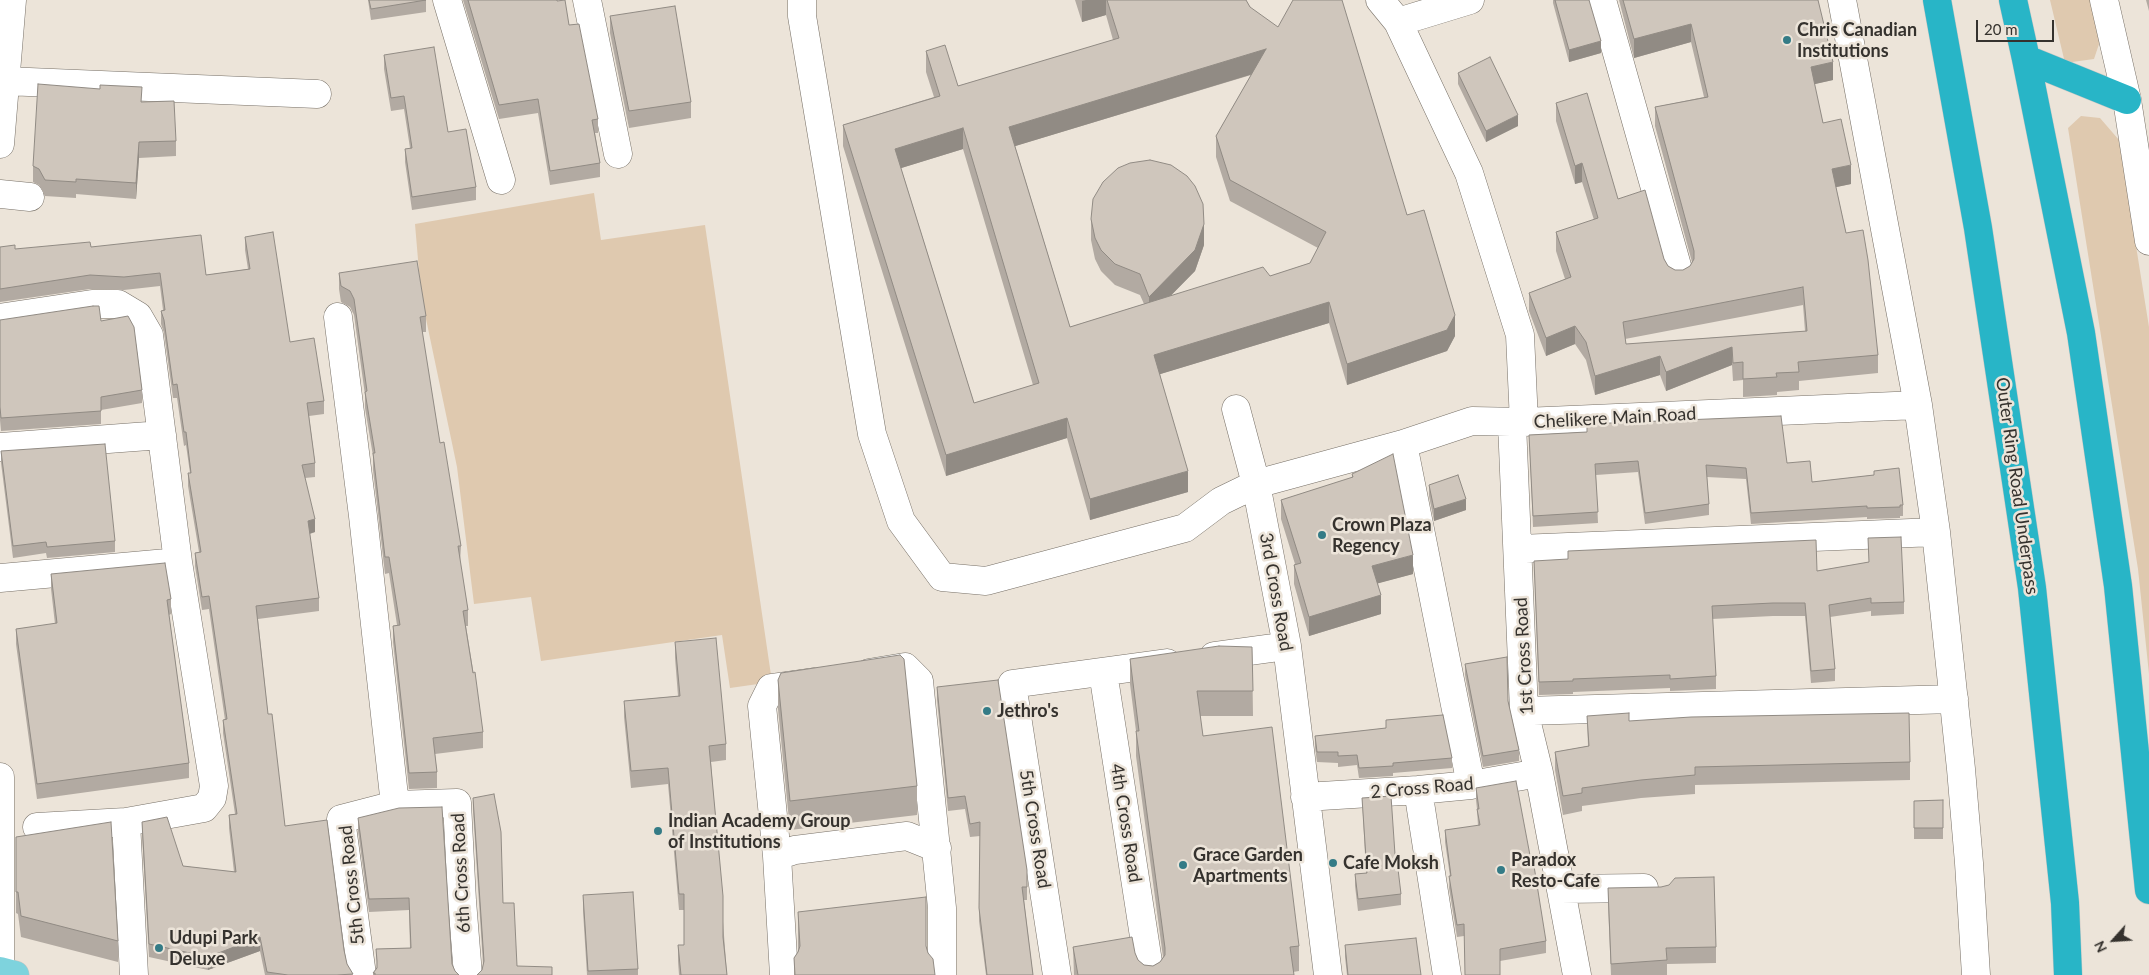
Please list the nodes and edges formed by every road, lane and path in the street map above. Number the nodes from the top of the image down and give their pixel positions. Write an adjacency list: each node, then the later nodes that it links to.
1 (12, 0): 14 (street)
2 (447, 0): 19 (street)
3 (587, 0): 18 (street)
4 (802, 0): 33 (street)
5 (1380, 0): 12 (street, Chelikere Main Road)
6 (1470, 0): 12 (street)
7 (1602, 0): 24 (street)
8 (1842, 0): 27 (street)
9 (1937, 0): 72 (highway, Outer Ring Road Underpass)
10 (2013, 0): 13 (highway)
11 (2104, 0): 16 (street)
12 (1398, 22): 29 (street, Chelikere Main Road)
13 (2026, 59): 16 (highway); 54 (highway)
14 (6, 81): 15 (street); 17 (street)
15 (317, 94)
16 (2126, 100): 22 (street)
17 (0, 144)
18 (618, 154)
19 (501, 180)
20 (0, 194): 21 (street)
21 (30, 197)
22 (2147, 211): 23 (street)
23 (2149, 241)
24 (1679, 273)
25 (338, 316): 47 (street)
26 (0, 318): 30 (street)
27 (1918, 405): 29 (street, Chelikere Main Road); 34 (street)
28 (1236, 409): 33 (street, 3rd Cross Road)
29 (1518, 423): 31 (street); 35 (street, 1st Cross Road)
30 (162, 435): 32 (street); 36 (street)
31 (1403, 444): 33 (street); 44 (street)
32 (0, 447)
33 (1256, 484): 38 (street, 3rd Cross Road)
34 (1936, 532): 35 (street); 40 (street)
35 (1519, 549): 41 (street, 1st Cross Road)
36 (178, 562): 37 (street); 48 (street)
37 (0, 578)
38 (1287, 646): 39 (street); 46 (street, 3rd Cross Road)
39 (1103, 672): 66 (street, 5th Cross Road); 67 (street, 4th Cross Road)
40 (1954, 699): 41 (street); 71 (street)
41 (1524, 711): 42 (street, 1st Cross Road)
42 (1539, 773): 44 (street, 2 Cross Road); 53 (street, 1st Cross Road)
43 (0, 777): 59 (street)
44 (1471, 784): 45 (street, 2 Cross Road)
45 (1418, 790): 46 (street, 2 Cross Road); 69 (street)
46 (1305, 797): 68 (street, 3rd Cross Road)
47 (395, 805): 62 (street, 5th Cross Road); 63 (street, 6th Cross Road)
48 (126, 822): 49 (street); 61 (street)
49 (36, 827)
50 (937, 848): 51 (street); 51 (street); 55 (street)
51 (777, 856): 58 (street)
52 (1661, 888): 53 (street)
53 (1561, 889): 70 (street, 1st Cross Road)
54 (2149, 890)
55 (942, 908): 56 (street); 65 (street)
56 (914, 911)
57 (809, 924): 58 (street)
58 (780, 927): 64 (street)
59 (0, 971): 60 (main road)
60 (15, 975)
61 (134, 975)
62 (362, 975)
63 (468, 975)
64 (784, 975)
65 (942, 975)
66 (1057, 975)
67 (1150, 975)
68 (1328, 975)
69 (1447, 975)
70 (1577, 975)
71 (1976, 975)
72 (2068, 975)

